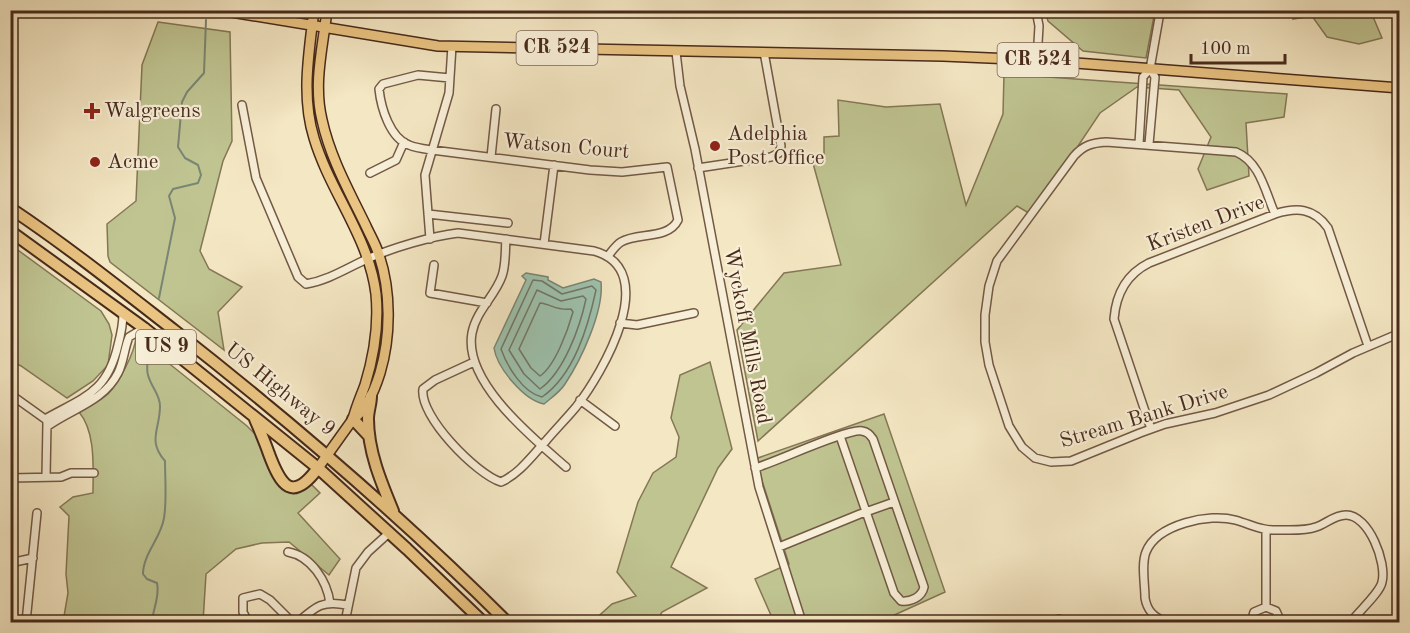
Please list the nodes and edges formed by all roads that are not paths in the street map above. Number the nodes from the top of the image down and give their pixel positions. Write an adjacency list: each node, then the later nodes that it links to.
1 (219, 10): 6 (main road, CR 524)
2 (314, 10): 6 (main road)
3 (327, 10): 7 (main road)
4 (1036, 10): 11 (street)
5 (1159, 18): 12 (street)
6 (312, 26): 7 (main road, CR 524); 35 (main road)
7 (325, 28): 8 (main road, CR 524); 33 (main road)
8 (452, 46): 9 (main road, CR 524); 13 (street)
9 (676, 52): 10 (main road, CR 524); 23 (street, Wyckoff Mills Road)
10 (764, 52): 11 (main road, CR 524); 23 (street)
11 (1037, 60): 12 (main road, CR 524)
12 (1150, 69): 14 (main road, CR 524); 18 (street); 19 (street)
13 (450, 78): 17 (street); 20 (street)
14 (1400, 88)
15 (242, 105): 35 (street)
16 (496, 109): 21 (street)
17 (404, 142): 20 (street, Watson Court); 24 (street)
18 (1139, 144): 19 (street, Stream Bank Drive); 53 (street, Stream Bank Drive)
19 (1149, 144): 27 (street, Stream Bank Drive)
20 (432, 150): 21 (street, Watson Court); 26 (street)
21 (491, 158): 22 (street, Watson Court)
22 (554, 165): 32 (street); 34 (street, Watson Court)
23 (698, 168): 60 (street, Wyckoff Mills Road)
24 (370, 173)
25 (10, 208): 57 (highway, US Highway 9 / US 9)
26 (428, 214): 28 (street); 30 (street)
27 (1275, 214): 43 (street, Kristen Drive); 53 (street, Kristen Drive)
28 (508, 223)
29 (10, 231): 38 (highway, US Highway 9 / US 9)
30 (430, 239): 31 (street); 33 (street)
31 (506, 239): 32 (street); 37 (street)
32 (544, 244): 34 (street)
33 (380, 254): 35 (street); 46 (main road)
34 (608, 256): 40 (street)
35 (368, 258): 50 (main road)
36 (434, 265): 37 (street)
37 (487, 303): 44 (street)
38 (123, 313): 41 (highway, US Highway 9 / US 9); 47 (street)
39 (694, 313): 40 (street)
40 (620, 323): 48 (street)
41 (144, 328): 47 (street); 49 (highway, US Highway 9 / US 9)
42 (1400, 333): 43 (street, Stream Bank Drive)
43 (1368, 346): 53 (street, Stream Bank Drive)
44 (474, 362): 56 (street); 56 (street)
45 (10, 394): 51 (street)
46 (371, 396): 50 (main road); 54 (highway)
47 (87, 399): 51 (street)
48 (580, 400): 52 (street); 56 (street)
49 (254, 416): 59 (highway, US Highway 9 / US 9); 59 (highway)
50 (353, 419): 54 (highway); 57 (main road)
51 (47, 423): 62 (street)
52 (615, 426)
53 (1151, 429)
54 (369, 435): 67 (highway)
55 (840, 436): 60 (street); 64 (street); 65 (street)
56 (541, 445): 58 (street)
57 (327, 454): 59 (main road); 67 (highway, US Highway 9 / US 9)
58 (566, 467)
59 (318, 468): 69 (highway, US Highway 9 / US 9)
60 (755, 468): 70 (street, Wyckoff Mills Road)
61 (94, 473): 62 (street)
62 (46, 477): 63 (street)
63 (10, 478)
64 (894, 502): 65 (street); 65 (street)
65 (866, 512): 70 (street)
66 (37, 513): 72 (street)
67 (395, 515): 83 (highway, US Highway 9 / US 9)
68 (1266, 531): 76 (street); 87 (street); 90 (street)
69 (390, 532): 75 (street); 82 (highway, US Highway 9 / US 9)
70 (779, 547): 84 (street, Wyckoff Mills Road)
71 (288, 552): 74 (street)
72 (33, 558): 73 (street); 77 (street)
73 (10, 563)
74 (330, 603): 75 (street); 80 (street)
75 (347, 605): 81 (street)
76 (1266, 608): 88 (street); 89 (street)
77 (26, 622)
78 (248, 622): 79 (street)
79 (292, 622)
80 (298, 622)
81 (345, 622)
82 (483, 622)
83 (507, 622)
84 (802, 622)
85 (1050, 622): 86 (street)
86 (1066, 622)
87 (1165, 622): 88 (street)
88 (1251, 622)
89 (1281, 622): 90 (street)
90 (1352, 622)

